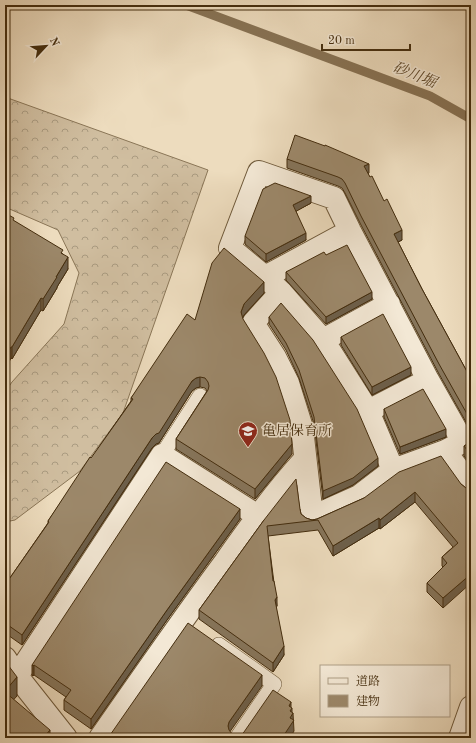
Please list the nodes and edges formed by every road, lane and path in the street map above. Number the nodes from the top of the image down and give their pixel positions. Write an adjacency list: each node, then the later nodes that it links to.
1 (350, 231): 2 (street); 2 (street); 4 (street)
2 (264, 277): 3 (street)
3 (281, 292): 5 (street); 11 (street)
4 (389, 304): 5 (street); 6 (street)
5 (323, 340): 8 (street)
6 (428, 380): 8 (street); 9 (street)
7 (200, 396): 10 (lane)
8 (368, 411): 12 (street)
9 (445, 451): 12 (street); 13 (street)
10 (162, 455): 14 (street); 17 (street)
11 (305, 458): 12 (street); 14 (street)
12 (393, 470)
13 (471, 486)
14 (258, 516): 20 (street)
15 (209, 637): 21 (lane)
16 (5, 658): 17 (street)
17 (17, 676): 19 (street)
18 (471, 707): 22 (street)
19 (66, 738)
20 (100, 738)
21 (237, 738)
22 (460, 738)

